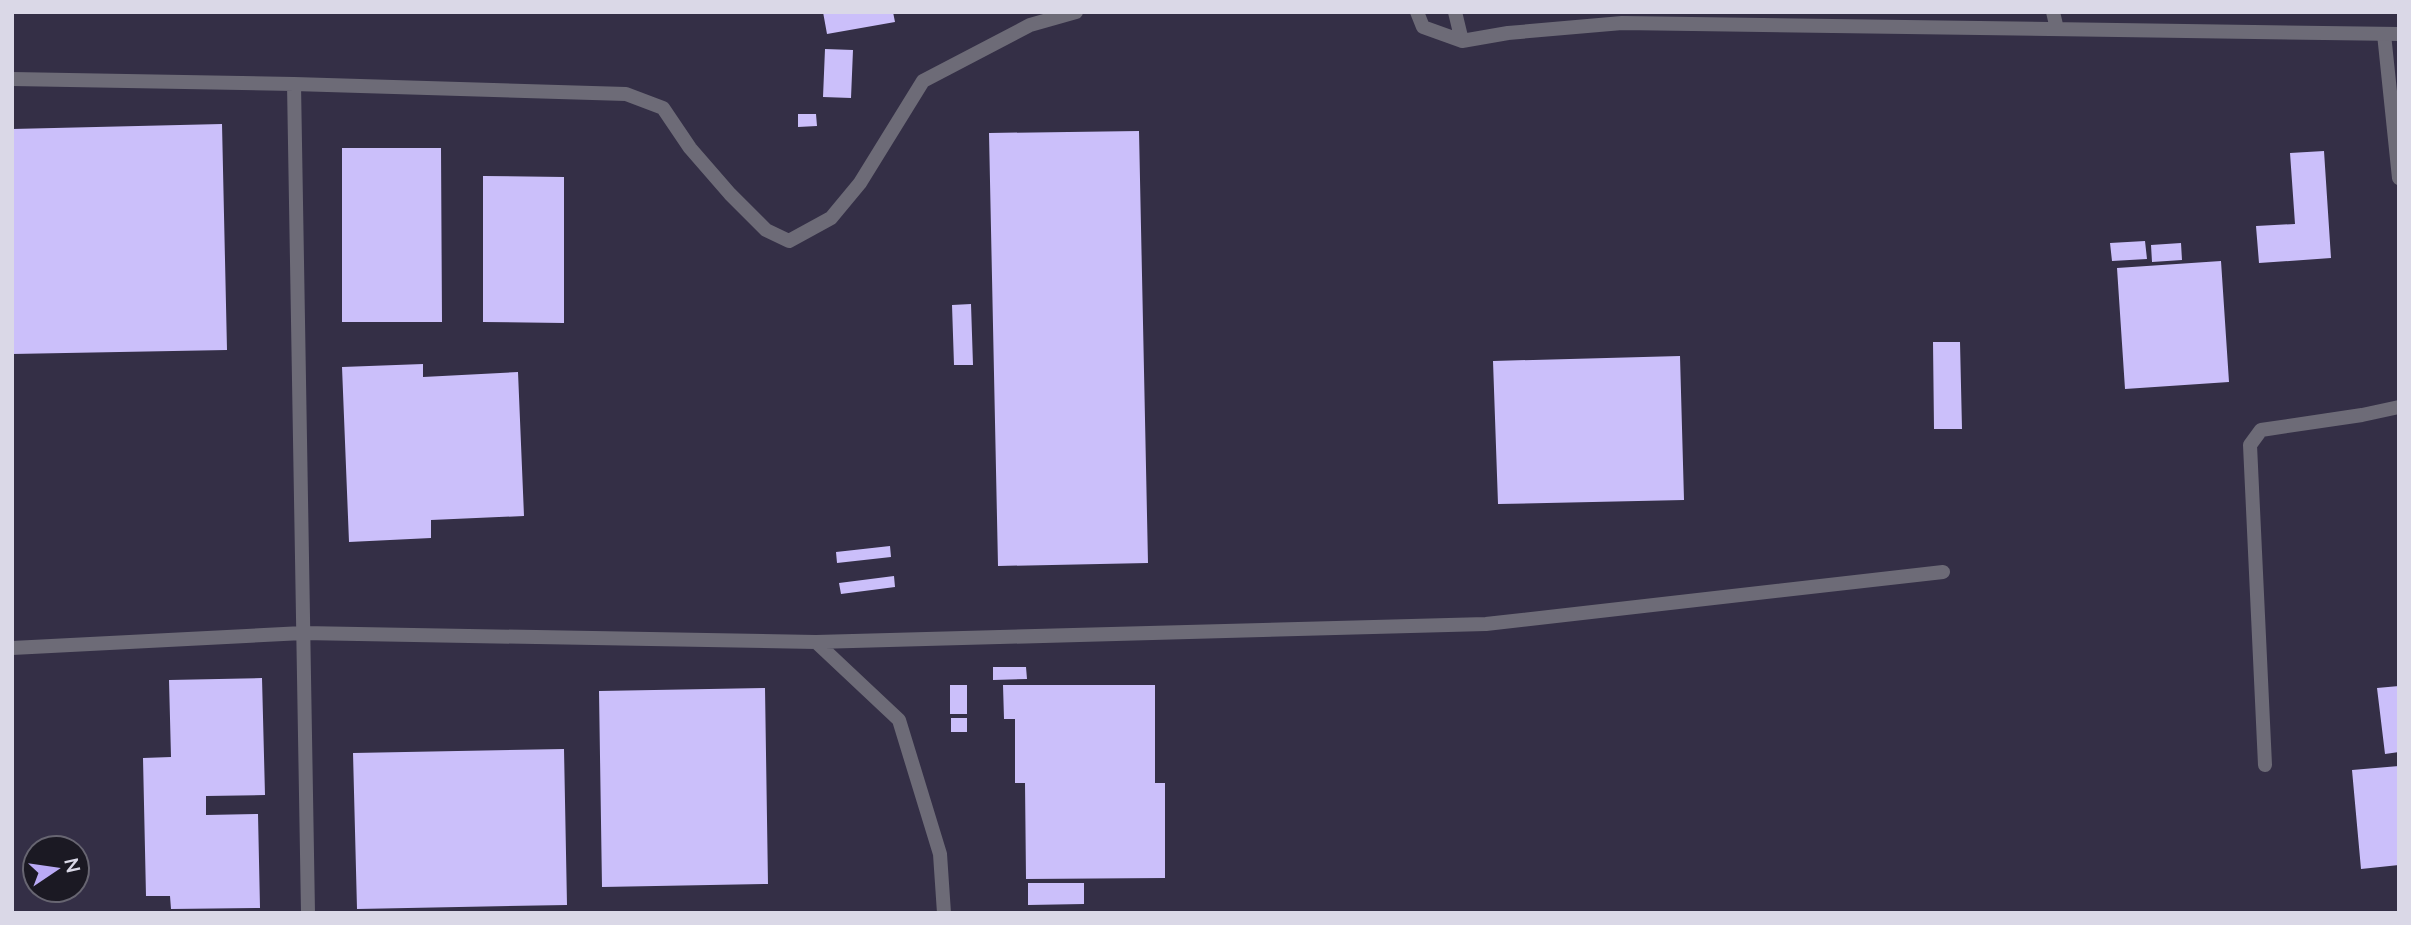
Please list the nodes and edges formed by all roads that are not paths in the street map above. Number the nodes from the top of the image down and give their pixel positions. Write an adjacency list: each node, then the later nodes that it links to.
1 (1076, 12): 10 (street)
2 (1417, 12): 8 (street)
3 (1455, 12): 8 (street)
4 (2053, 12): 6 (street)
5 (1624, 18): 6 (street); 8 (street)
6 (2057, 29): 7 (street)
7 (2391, 34): 11 (street)
8 (1462, 41)
9 (12, 79): 10 (street)
10 (295, 84): 14 (street)
11 (2399, 178)
12 (2399, 407): 17 (street)
13 (1943, 572): 15 (street)
14 (303, 633): 15 (street); 16 (street); 18 (street)
15 (816, 642): 19 (street)
16 (12, 648)
17 (2265, 765)
18 (308, 913)
19 (944, 913)

